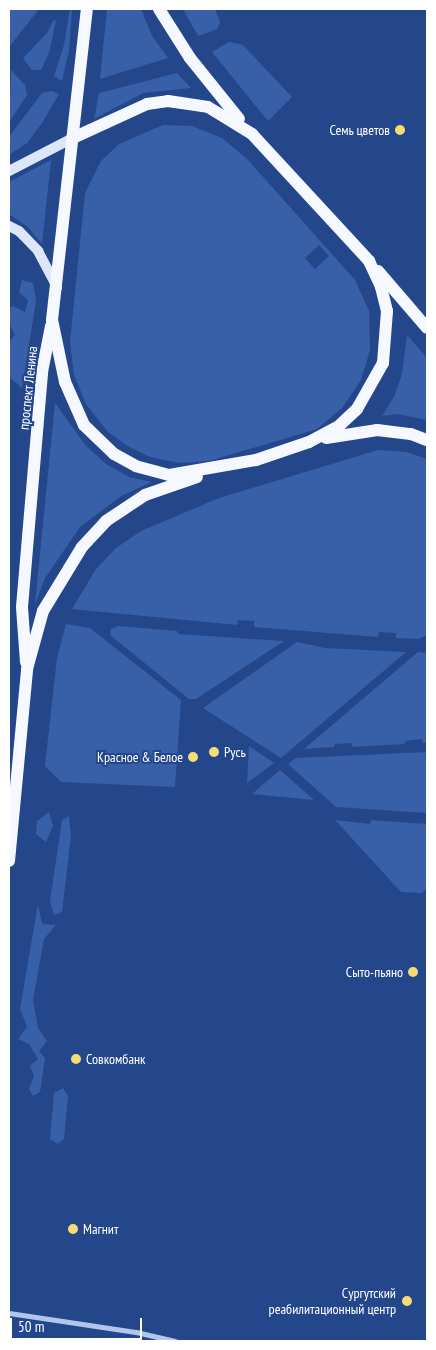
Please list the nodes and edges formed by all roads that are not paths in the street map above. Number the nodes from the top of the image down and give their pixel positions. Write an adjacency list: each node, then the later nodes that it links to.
1 (87, 9): 4 (main road)
2 (159, 9): 3 (main road)
3 (252, 134): 4 (main road); 7 (main road)
4 (75, 137): 5 (street); 8 (main road, проспект Ленина)
5 (9, 171)
6 (9, 226): 8 (street)
7 (369, 261): 10 (main road); 12 (main road)
8 (57, 288): 9 (main road, проспект Ленина)
9 (52, 320): 13 (main road); 14 (main road, проспект Ленина)
10 (427, 328)
11 (427, 440): 12 (main road)
12 (309, 442): 13 (main road)
13 (220, 468): 14 (main road, проспект Ленина)
14 (27, 669): 15 (main road, проспект Ленина)
15 (9, 861)
16 (9, 1313): 17 (street)
17 (175, 1341)

